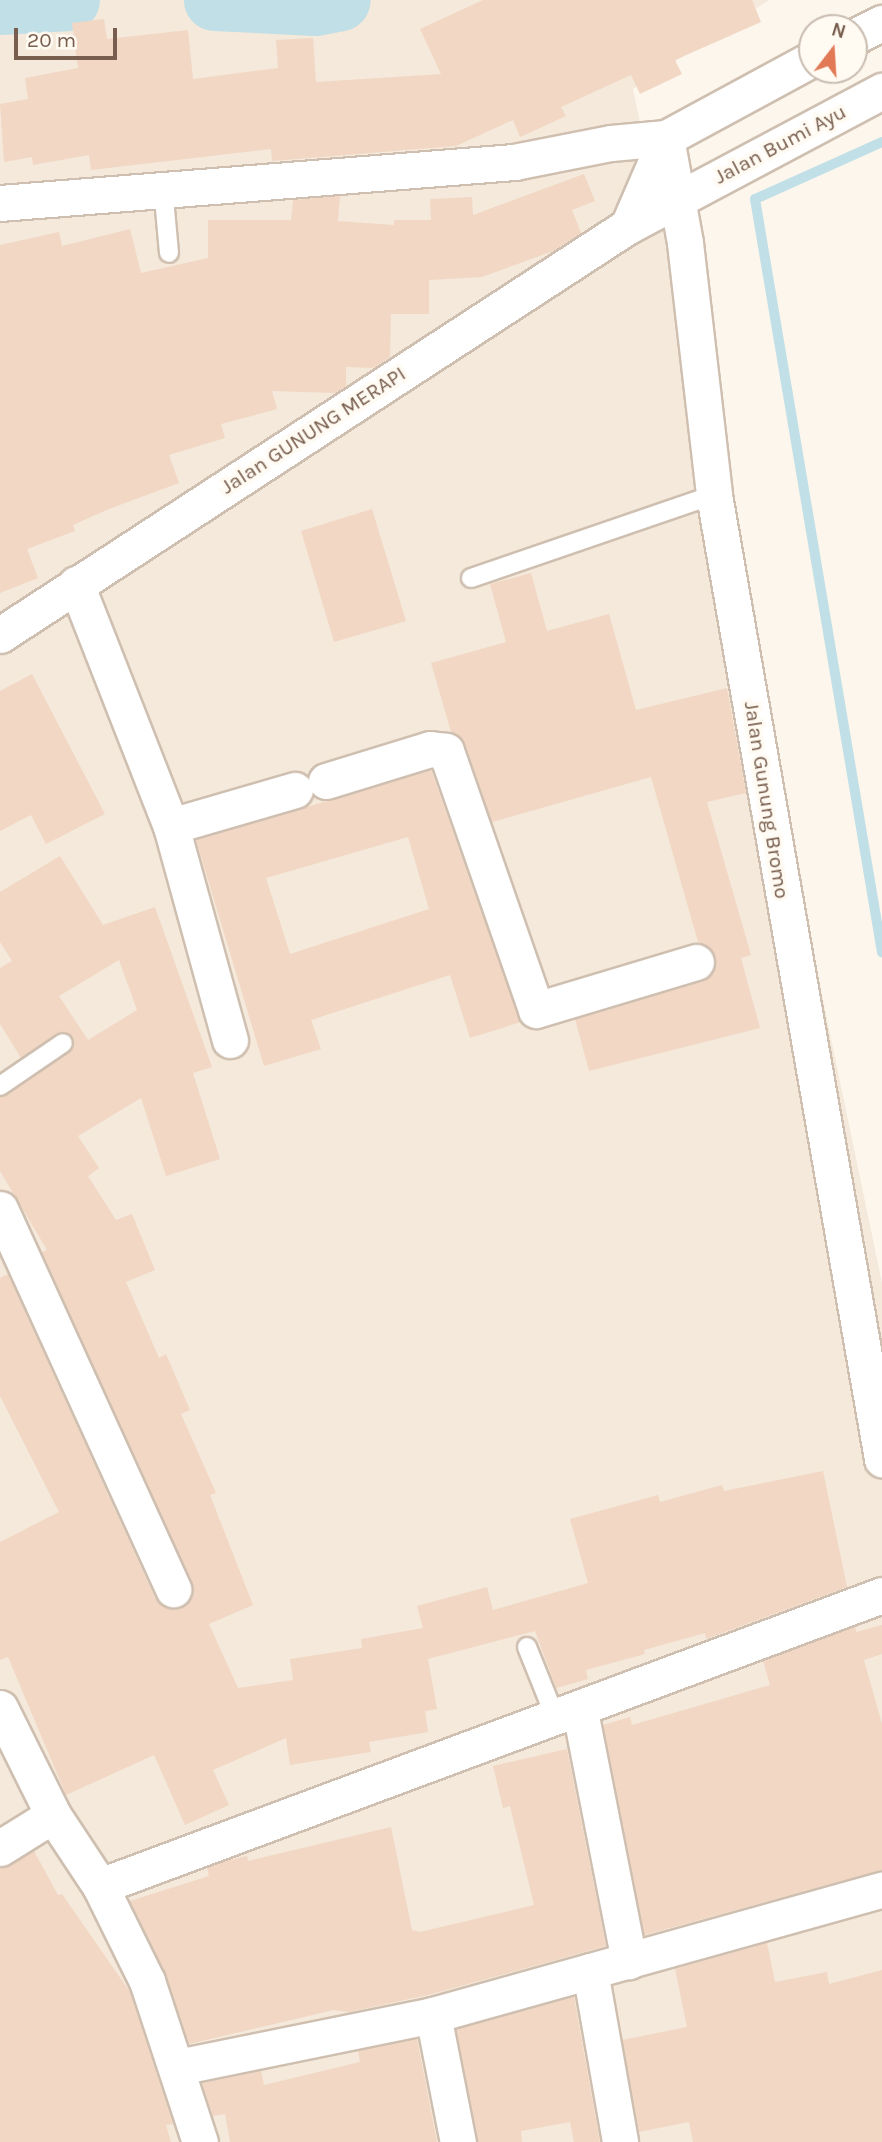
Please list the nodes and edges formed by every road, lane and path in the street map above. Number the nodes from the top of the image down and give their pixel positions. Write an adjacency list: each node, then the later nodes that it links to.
1 (798, 67): 3 (street)
2 (882, 91): 5 (street, Jalan Bumi Ayu)
3 (666, 138): 4 (street); 5 (street, Jalan Gunung Bromo); 7 (street)
4 (163, 187): 6 (street); 8 (lane)
5 (678, 198): 7 (street, Jalan Bumi Ayu); 9 (street, Jalan Gunung Bromo)
6 (0, 203)
7 (628, 226): 11 (street, Jalan GUNUNG MERAPI)
8 (169, 253)
9 (714, 495): 10 (lane); 19 (street, Jalan Gunung Bromo)
10 (471, 578)
11 (76, 584): 12 (street, Jalan GUNUNG MERAPI); 13 (street)
12 (0, 635)
13 (171, 826): 14 (street); 15 (street)
14 (696, 962)
15 (230, 1040)
16 (63, 1043): 17 (lane)
17 (0, 1086)
18 (0, 1209): 20 (street)
19 (882, 1459)
20 (173, 1589)
21 (882, 1595): 24 (street)
22 (527, 1647): 24 (lane)
23 (0, 1709): 25 (street)
24 (568, 1715): 27 (street); 29 (street)
25 (53, 1815): 26 (street); 27 (street)
26 (0, 1848)
27 (100, 1886): 32 (street)
28 (882, 1890): 29 (street)
29 (629, 1961): 30 (street)
30 (590, 1970): 31 (street); 35 (street)
31 (433, 2015): 32 (street); 34 (street)
32 (178, 2067): 33 (street)
33 (200, 2142)
34 (458, 2142)
35 (620, 2142)

